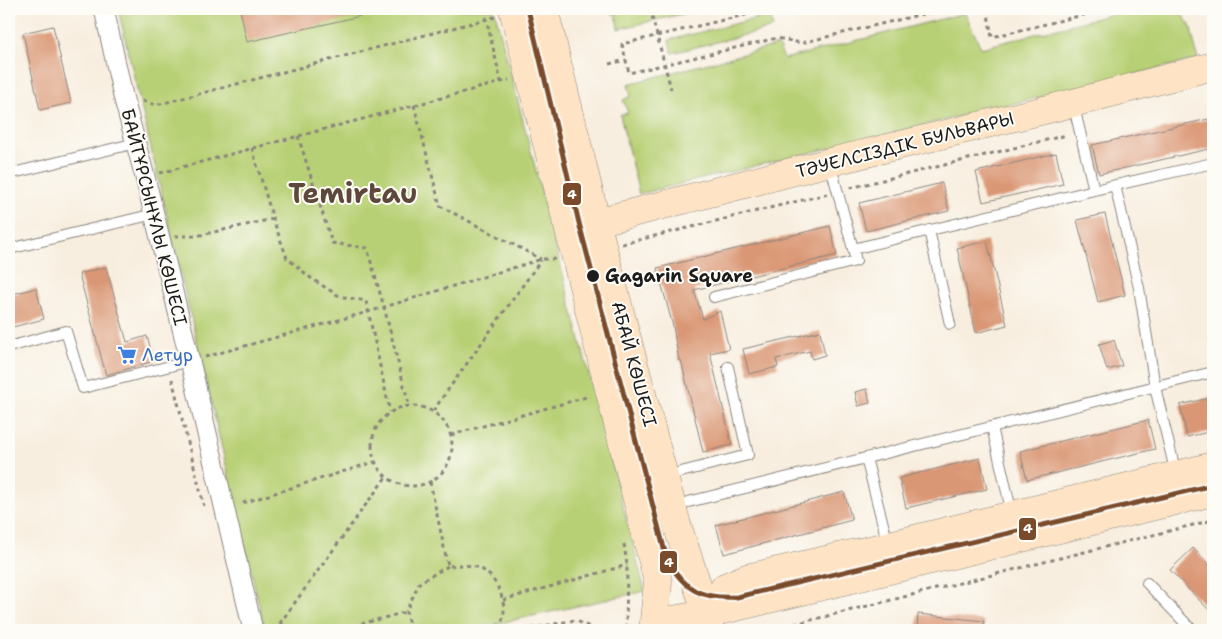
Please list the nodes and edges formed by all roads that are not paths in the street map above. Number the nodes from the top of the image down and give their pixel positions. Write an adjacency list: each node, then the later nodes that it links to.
1 (104, 9): 6 (street, БАЙТҰРСЫНҰЛЫ КӨШЕСІ)
2 (544, 9): 14 (street, АБАЙ КӨШЕСІ)
3 (508, 12): 13 (street)
4 (1213, 66): 5 (street, ТӘУЕЛСІЗДІК БУЛЬВАРЫ)
5 (1073, 103): 7 (street, ТӘУЕЛСІЗДІК БУЛЬВАРЫ); 11 (lane)
6 (136, 143): 9 (lane); 12 (street, БАЙТҰРСЫНҰЛЫ КӨШЕСІ)
7 (830, 162): 14 (street, ТӘУЕЛСІЗДІК БУЛЬВАРЫ); 17 (lane)
8 (1213, 163): 10 (lane)
9 (9, 174)
10 (1115, 185): 11 (lane); 24 (lane)
11 (1094, 190): 15 (lane)
12 (154, 214): 16 (lane); 21 (street, БАЙТҰРСЫНҰЛЫ КӨШЕСІ)
13 (566, 221): 14 (street, ТӘУЕЛСІЗДІК БУЛЬВАРЫ); 38 (street)
14 (596, 222): 29 (street, АБАЙ КӨШЕСІ)
15 (929, 230): 17 (lane); 19 (lane)
16 (9, 248)
17 (853, 249): 18 (lane)
18 (714, 297)
19 (950, 324)
20 (9, 347): 21 (lane)
21 (190, 361): 39 (street, БАЙТҰРСЫНҰЛЫ КӨШЕСІ)
22 (728, 367): 29 (lane)
23 (1213, 372): 24 (lane)
24 (1155, 386): 25 (lane); 28 (lane)
25 (992, 427): 26 (lane); 32 (lane)
26 (866, 458): 31 (lane); 33 (lane)
27 (1213, 466): 28 (street)
28 (1177, 475): 32 (street)
29 (664, 476): 31 (street, АБАЙ КӨШЕСІ)
30 (1213, 492): 36 (street)
31 (672, 506): 34 (street, АБАЙ КӨШЕСІ)
32 (1012, 516): 33 (street)
33 (888, 545): 36 (street)
34 (689, 560): 36 (street); 37 (street, АБАЙ КӨШЕСІ)
35 (1147, 583): 40 (lane)
36 (750, 590): 37 (street)
37 (714, 625): 38 (street)
38 (654, 627)
39 (254, 630)
40 (1192, 630)

